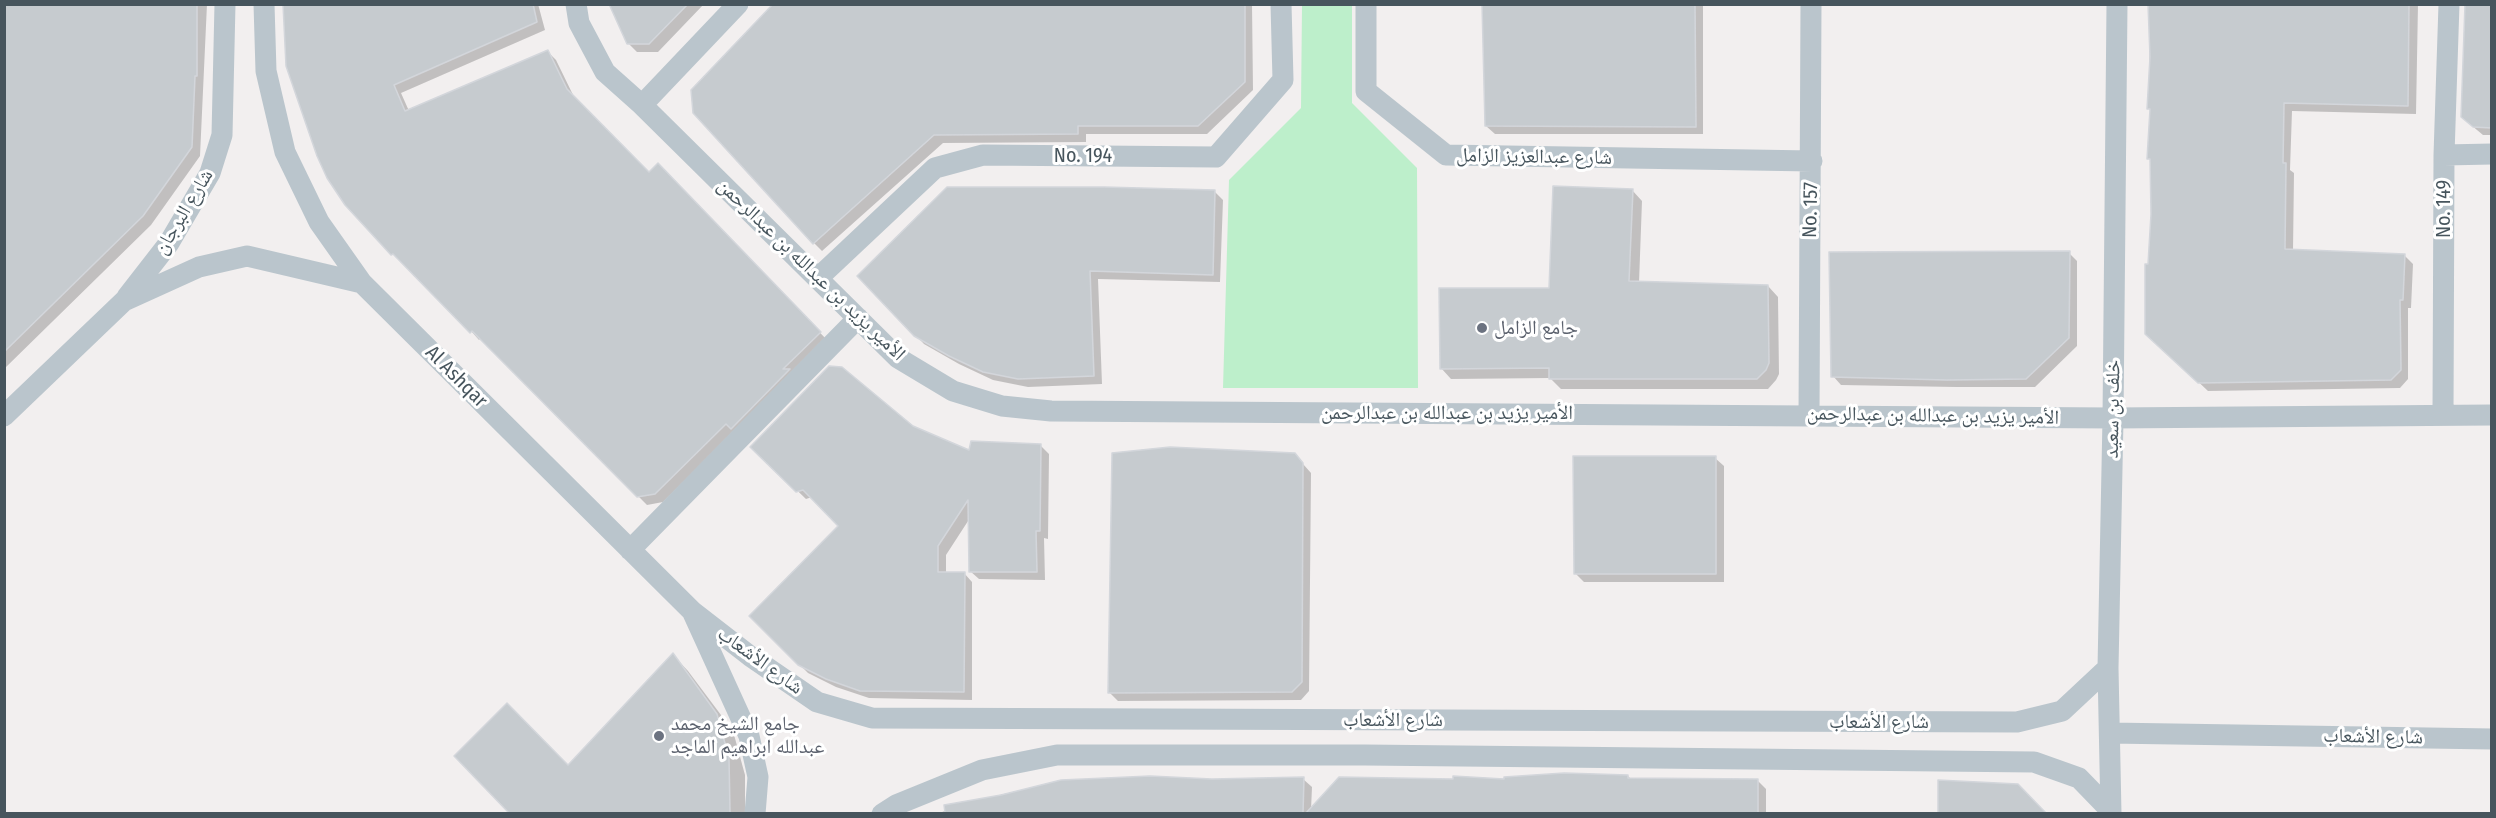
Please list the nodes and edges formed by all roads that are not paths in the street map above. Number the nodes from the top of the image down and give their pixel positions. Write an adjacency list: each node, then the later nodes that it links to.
1 (225, 4): 16 (street, شارع البرجان)
2 (264, 4): 15 (street)
3 (576, 4): 10 (street, الأمير يزيد بن عبدالله بن عبدالرحمن)
4 (738, 4): 10 (street)
5 (1281, 4): 14 (street, No. 194)
6 (1366, 4): 13 (street, شارع عبدالعزيز الزامل)
7 (1811, 4): 13 (street, No. 157)
8 (2117, 4): 22 (street, خلف بن سعيد)
9 (2449, 4): 11 (street, No. 149)
10 (642, 105): 14 (street, الأمير يزيد بن عبدالله بن عبدالرحمن)
11 (2444, 154): 12 (street); 18 (street, No. 149)
12 (2492, 154)
13 (1812, 161): 19 (street, No. 157)
14 (818, 278): 17 (street, الأمير يزيد بن عبدالله بن عبدالرحمن)
15 (362, 283): 16 (street); 23 (street, Al Ashqar)
16 (124, 301): 21 (street)
17 (858, 318): 19 (street, الأمير يزيد بن عبدالله بن عبدالرحمن); 23 (street)
18 (2444, 414): 20 (street, الأمير يزيد بن عبدالله بن عبدالرحمن); 22 (street, الأمير يزيد بن عبدالله بن عبدالرحمن)
19 (1809, 415): 22 (street, الأمير يزيد بن عبدالله بن عبدالرحمن)
20 (2492, 415)
21 (4, 416)
22 (2113, 418): 25 (street, خلف بن سعيد)
23 (630, 550): 24 (street, Al Ashqar)
24 (692, 611): 25 (street, شارع الأشعاب); 29 (street, Al Ashqar)
25 (2108, 668): 26 (street, خلف بن سعيد)
26 (2110, 733): 27 (street, شارع الأشعاب); 28 (street, خلف بن سعيد)
27 (2492, 739)
28 (2111, 812): 30 (street, شارع الأشعاب)
29 (755, 813)
30 (882, 813)

